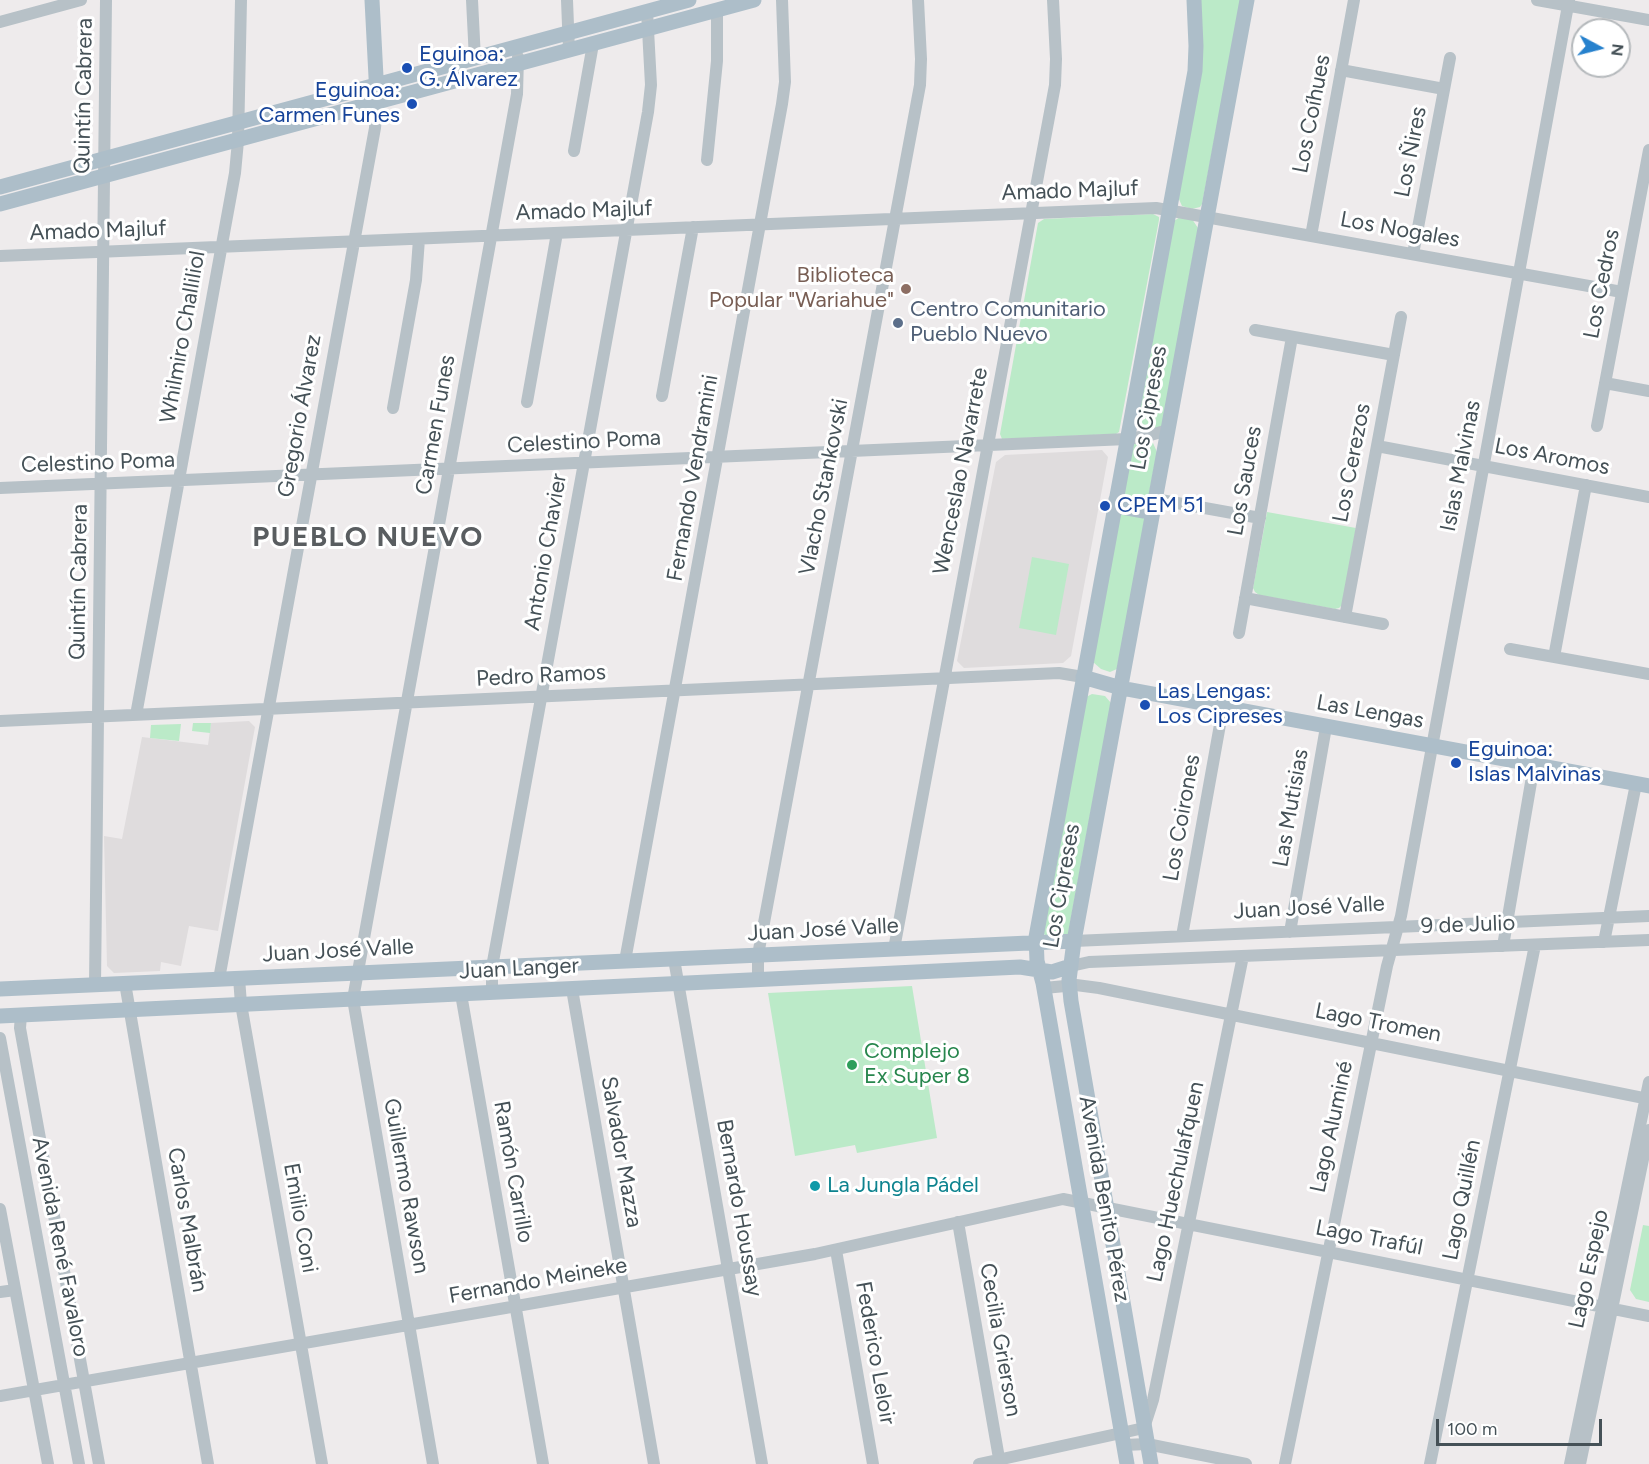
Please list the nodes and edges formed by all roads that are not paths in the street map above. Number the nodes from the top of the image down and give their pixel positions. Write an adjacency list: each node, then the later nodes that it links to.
1 (81, 0): 20 (street)
2 (106, 0): 37 (street, Quintín Cabrera)
3 (241, 0): 33 (street, Whilmiro Challiliol)
4 (372, 0): 30 (main road, Gregorio Álvarez)
5 (472, 0): 26 (street)
6 (567, 0): 22 (street)
7 (754, 0): 17 (main road)
8 (782, 0): 46 (street, Fernando Vendramini)
9 (918, 0): 45 (street, Vlacho Stankovski)
10 (1053, 0): 43 (street, Wenceslao Navarrete)
11 (1194, 0): 42 (main road, Los Cipreses)
12 (1247, 0): 44 (main road, Los Cipreses)
13 (1354, 0): 29 (street, Los Coíhues)
14 (1537, 0): 16 (street)
15 (681, 1): 18 (main road)
16 (1569, 3): 19 (street); 58 (street, Islas Malvinas)
17 (717, 10): 21 (main road); 38 (street)
18 (647, 11): 21 (street, Antonio Chavier); 22 (main road)
19 (1649, 20)
20 (0, 22)
21 (648, 29): 23 (main road); 48 (street, Antonio Chavier)
22 (569, 33): 24 (main road); 25 (street)
23 (593, 44): 25 (main road); 36 (street)
24 (517, 47): 26 (main road); 28 (street, Carmen Funes)
25 (569, 51): 28 (main road)
26 (476, 58): 30 (main road)
27 (1450, 58): 31 (street, Los Ñires)
28 (518, 65): 32 (main road); 50 (street, Carmen Funes)
29 (1341, 70): 31 (street); 51 (street, Los Coíhues)
30 (376, 86): 32 (main road, Gregorio Álvarez); 33 (main road)
31 (1444, 89): 56 (street, Los Ñires)
32 (377, 103): 34 (main road); 53 (street, Gregorio Álvarez)
33 (238, 123): 34 (street, Whilmiro Challiliol); 37 (main road)
34 (238, 141): 39 (main road); 54 (street, Whilmiro Challiliol)
35 (1649, 150): 59 (street, Los Cedros)
36 (574, 151)
37 (104, 159): 39 (street, Quintín Cabrera); 40 (main road)
38 (706, 160)
39 (104, 176): 41 (main road); 55 (street, Quintín Cabrera)
40 (0, 187)
41 (0, 204)
42 (1170, 210): 43 (street, Amado Majluf); 44 (street, Los Nogales); 71 (main road, Los Cipreses)
43 (1031, 213): 45 (street, Amado Majluf); 72 (street, Wenceslao Navarrete)
44 (1207, 217): 51 (street, Los Nogales); 70 (main road, Los Cipreses)
45 (896, 219): 46 (street, Amado Majluf); 74 (street, Vlacho Stankovski)
46 (760, 225): 47 (street, Amado Majluf); 75 (street, Fernando Vendramini)
47 (693, 227): 48 (street, Amado Majluf); 66 (street)
48 (626, 230): 49 (street, Amado Majluf); 76 (street, Antonio Chavier)
49 (557, 233): 50 (street, Amado Majluf); 67 (street)
50 (491, 236): 52 (street, Amado Majluf); 78 (street, Carmen Funes)
51 (1311, 236): 56 (street, Los Nogales)
52 (419, 239): 53 (street, Amado Majluf); 68 (street)
53 (355, 241): 54 (street, Amado Majluf); 79 (street, Gregorio Álvarez)
54 (221, 247): 55 (street, Amado Majluf); 80 (street, Whilmiro Challiliol)
55 (103, 252): 57 (street, Amado Majluf); 81 (street, Quintín Cabrera)
56 (1413, 254): 58 (street, Los Nogales)
57 (0, 256)
58 (1518, 273): 59 (street, Los Nogales); 77 (street, Islas Malvinas)
59 (1622, 292): 64 (street, Los Cedros)
60 (1401, 318): 63 (street, Los Cerezos)
61 (1255, 330): 62 (street)
62 (1292, 337): 63 (street); 87 (street, Los Sauces)
63 (1394, 355): 73 (street, Los Cerezos)
64 (1605, 383): 65 (street); 69 (street, Los Cedros)
65 (1649, 391)
66 (662, 396)
67 (527, 402)
68 (393, 408)
69 (1597, 426)
70 (1168, 430): 71 (street, Celestino Poma); 86 (main road, Los Cipreses)
71 (1127, 439): 72 (street, Celestino Poma); 85 (main road, Los Cipreses)
72 (988, 445): 74 (street, Celestino Poma); 96 (street, Wenceslao Navarrete)
73 (1377, 446): 77 (street, Los Aromos); 89 (street, Los Cerezos)
74 (852, 451): 75 (street, Celestino Poma); 97 (street, Vlacho Stankovski)
75 (718, 457): 76 (street, Celestino Poma); 99 (street, Fernando Vendramini)
76 (584, 463): 78 (street, Celestino Poma); 100 (street, Antonio Chavier)
77 (1483, 465): 82 (street, Los Aromos); 108 (street, Islas Malvinas)
78 (449, 469): 79 (street, Celestino Poma); 101 (street, Carmen Funes)
79 (312, 475): 80 (street, Celestino Poma); 103 (street, Gregorio Álvarez)
80 (179, 480): 81 (street, Celestino Poma); 104 (street, Whilmiro Challiliol)
81 (100, 484): 83 (street, Celestino Poma); 105 (street, Quintín Cabrera)
82 (1586, 485): 84 (street, Los Aromos); 93 (street)
83 (0, 488)
84 (1649, 497)
85 (1116, 499): 86 (main road); 95 (main road, Los Cipreses)
86 (1155, 502): 87 (street); 98 (main road, Los Cipreses)
87 (1260, 518): 88 (street, Los Sauces)
88 (1245, 598): 89 (street); 91 (street, Los Sauces)
89 (1345, 616): 90 (street)
90 (1383, 624)
91 (1239, 633)
92 (1510, 649): 93 (street)
93 (1554, 657): 94 (street)
94 (1649, 674)
95 (1083, 677): 96 (street, Pedro Ramos); 98 (main road, Las Lengas); 120 (main road, Los Cipreses)
96 (944, 678): 97 (street, Pedro Ramos); 124 (street, Wenceslao Navarrete)
97 (809, 685): 99 (street, Pedro Ramos); 125 (street, Vlacho Stankovski)
98 (1121, 688): 102 (main road, Las Lengas); 118 (main road, Los Cipreses)
99 (675, 691): 100 (street, Pedro Ramos); 128 (street, Fernando Vendramini)
100 (541, 697): 101 (street, Pedro Ramos); 131 (street, Antonio Chavier)
101 (406, 703): 103 (street, Pedro Ramos); 140 (street, Carmen Funes)
102 (1223, 708): 107 (main road, Las Lengas); 116 (street, Los Coirones)
103 (269, 709): 104 (street, Pedro Ramos); 134 (street, Gregorio Álvarez)
104 (136, 715): 105 (street, Pedro Ramos)
105 (98, 717): 106 (street, Pedro Ramos); 138 (street, Quintín Cabrera)
106 (0, 721)
107 (1326, 727): 108 (main road, Las Lengas); 115 (street, Las Mutisias)
108 (1431, 746): 109 (main road, Las Lengas); 114 (street, Islas Malvinas)
109 (1534, 765): 110 (main road, Las Lengas); 113 (street)
110 (1643, 785): 112 (street)
111 (1649, 916): 112 (street, Juan José Valle)
112 (1609, 918): 113 (street, Juan José Valle); 119 (street)
113 (1507, 922): 114 (street, Juan José Valle); 123 (street)
114 (1398, 927): 115 (street, Juan José Valle); 121 (street, Islas Malvinas)
115 (1290, 932): 116 (street, Juan José Valle)
116 (1182, 936): 118 (street, Juan José Valle)
117 (1649, 940): 119 (street, 9 de Julio)
118 (1074, 941): 120 (main road, Juan José Valle); 130 (main road, Los Cipreses)
119 (1604, 942): 122 (street, 9 de Julio)
120 (1035, 943): 124 (main road, Juan José Valle); 132 (main road, Avenida Benito Pérez)
121 (1392, 945): 123 (street, 9 de Julio); 126 (street, 9 de Julio); 153 (street, Lago Aluminé)
122 (1535, 945): 123 (street, 9 de Julio); 154 (street, Lago Quillén)
123 (1503, 946)
124 (894, 949): 125 (main road, Juan José Valle)
125 (758, 955): 127 (main road, Juan José Valle); 135 (street, Vlacho Stankovski)
126 (1243, 956): 129 (street, 9 de Julio); 149 (street, Lago Huechulafquen)
127 (674, 959): 128 (main road, Juan José Valle); 137 (street, Bernardo Houssay)
128 (625, 961): 131 (main road, Juan José Valle)
129 (1103, 962): 130 (street, 9 de Julio); 142 (street)
130 (1071, 966): 132 (main road, 9 de Julio); 139 (main road, Avenida Benito Pérez)
131 (492, 967): 140 (main road, Juan José Valle); 145 (street, Antonio Chavier)
132 (1039, 969): 135 (main road, Juan Langer); 141 (main road, Avenida Benito Pérez)
133 (239, 978): 134 (main road, Juan José Valle); 140 (main road, Juan José Valle); 147 (street, Emilio Coni)
134 (219, 979): 136 (main road, Juan José Valle)
135 (758, 980): 137 (main road, Juan Langer)
136 (125, 983): 138 (main road, Juan José Valle); 148 (street, Carlos Malbrán)
137 (679, 984): 144 (main road, Juan Langer); 165 (street, Bernardo Houssay)
138 (95, 985): 143 (main road, Juan José Valle)
139 (1069, 985): 141 (street, Lago Tromen); 142 (street, Lago Tromen); 159 (main road, Avenida Benito Pérez)
140 (355, 986): 146 (main road, Juan Langer); 147 (main road, Juan Langer); 173 (street, Guillermo Rawson)
141 (1044, 988): 158 (main road, Avenida Benito Pérez)
142 (1100, 988): 149 (street, Lago Tromen)
143 (0, 989)
144 (572, 989): 145 (main road, Juan Langer); 167 (street, Salvador Mazza)
145 (492, 993): 146 (main road, Juan Langer)
146 (460, 994): 170 (street, Ramón Carrillo)
147 (241, 1004): 148 (main road, Juan Langer); 174 (street, Emilio Coni)
148 (129, 1010): 150 (main road, Juan Langer); 175 (street, Carlos Malbrán)
149 (1231, 1014): 153 (street, Lago Tromen); 162 (street, Lago Huechulafquen)
150 (21, 1015): 151 (main road, Juan Langer); 176 (street)
151 (0, 1016)
152 (0, 1038): 177 (street, Avenida René Favaloro)
153 (1371, 1043): 154 (street, Lago Tromen); 164 (street, Lago Aluminé)
154 (1509, 1071): 156 (street, Lago Tromen); 166 (street, Lago Quillén)
155 (1649, 1082): 156 (street, Lago Espejo)
156 (1647, 1099): 171 (street, Lago Espejo)
157 (1649, 1130): 171 (street, Lago Espejo)
158 (1081, 1201): 159 (street, Lago Trafúl); 161 (street, Fernando Meineke); 181 (main road, Avenida Benito Pérez)
159 (1106, 1206): 162 (street, Lago Trafúl); 180 (main road, Avenida Benito Pérez)
160 (0, 1209): 168 (street)
161 (958, 1222): 163 (street, Fernando Meineke); 183 (street, Cecilia Grierson)
162 (1189, 1223): 164 (street, Lago Trafúl); 180 (street, Lago Huechulafquen)
163 (836, 1250): 165 (street, Fernando Meineke); 193 (street, Federico Leloir)
164 (1329, 1251): 166 (street, Lago Trafúl); 198 (street, Lago Aluminé)
165 (728, 1269): 167 (street, Fernando Meineke); 192 (street, Bernardo Houssay)
166 (1467, 1279): 171 (street, Lago Trafúl); 199 (street, Lago Quillén)
167 (623, 1287): 170 (street, Fernando Meineke); 191 (street, Salvador Mazza)
168 (15, 1290): 169 (street); 178 (street)
169 (0, 1292)
170 (515, 1306): 173 (street, Fernando Meineke); 190 (street, Ramón Carrillo)
171 (1608, 1307): 172 (street, Lago Trafúl); 200 (street, Lago Espejo); 201 (street, Lago Espejo)
172 (1649, 1316)
173 (409, 1325): 174 (street, Fernando Meineke); 189 (street, Guillermo Rawson)
174 (301, 1344): 175 (street, Fernando Meineke); 188 (street, Emilio Coni)
175 (190, 1364): 176 (street, Fernando Meineke); 187 (street, Carlos Malbrán)
176 (85, 1382): 177 (street, Fernando Meineke); 186 (street)
177 (65, 1386): 178 (street, Fernando Meineke); 185 (street, Avenida René Favaloro)
178 (34, 1391): 179 (street, Fernando Meineke); 184 (street)
179 (0, 1396)
180 (1144, 1428): 181 (street); 182 (main road, Avenida Benito Pérez)
181 (1123, 1439): 182 (street); 183 (street); 195 (main road, Avenida Benito Pérez)
182 (1147, 1444): 196 (main road, Avenida Benito Pérez); 197 (street)
183 (1000, 1462): 194 (street)
184 (48, 1464)
185 (80, 1464)
186 (99, 1464)
187 (208, 1464)
188 (322, 1464)
189 (433, 1464)
190 (543, 1464)
191 (654, 1464)
192 (762, 1464)
193 (873, 1464)
194 (979, 1464)
195 (1127, 1464)
196 (1151, 1464)
197 (1246, 1464)
198 (1285, 1464)
199 (1430, 1464)
200 (1570, 1464)
201 (1580, 1464)

